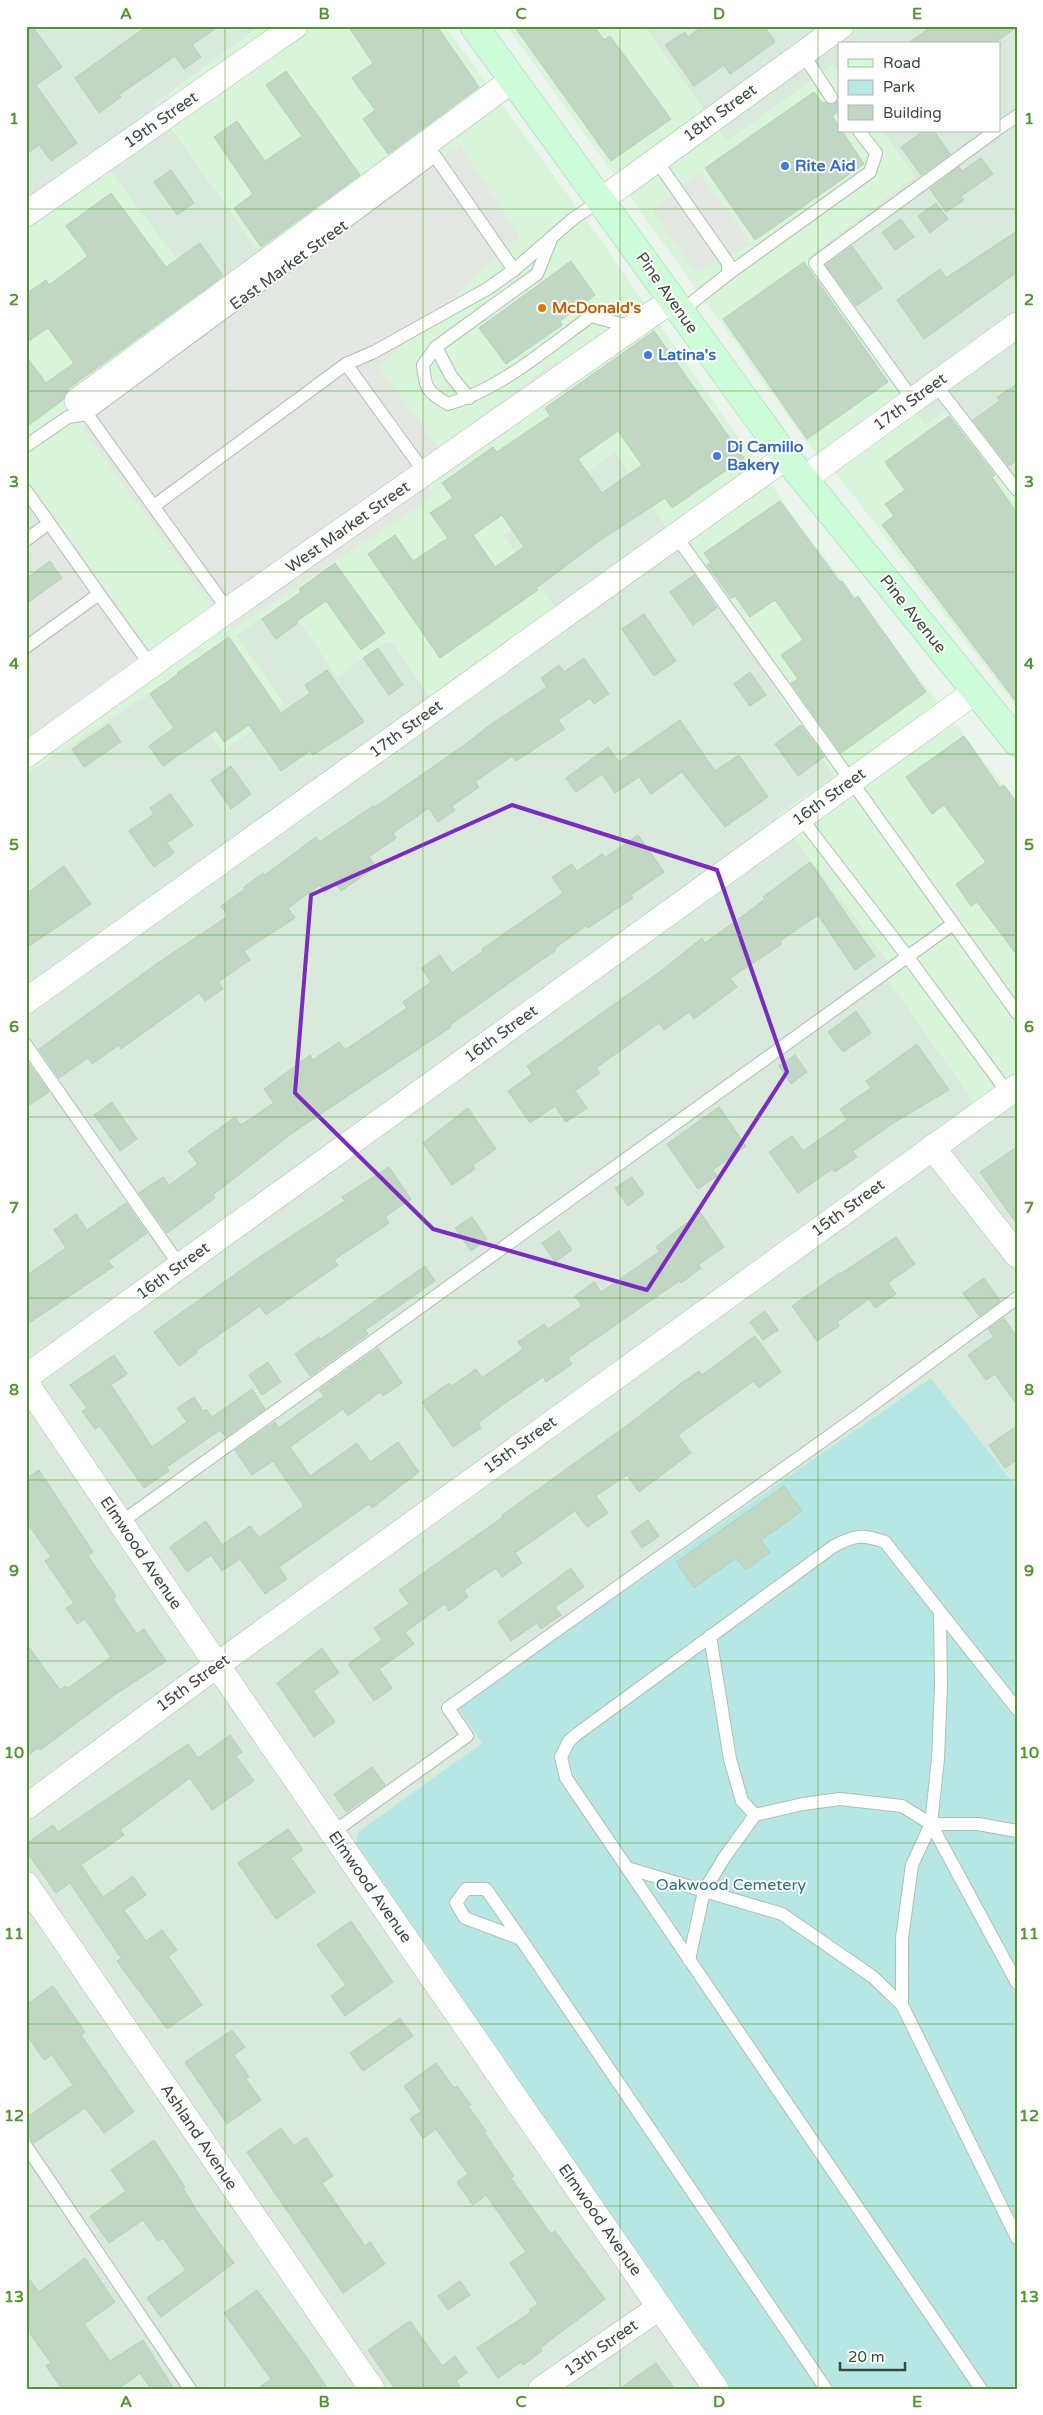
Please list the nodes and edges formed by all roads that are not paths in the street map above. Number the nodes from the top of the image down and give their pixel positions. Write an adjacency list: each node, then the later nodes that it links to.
1 (295, 26): 13 (street, 19th Street)
2 (474, 26): 5 (main road, Pine Avenue)
3 (841, 26): 4 (street, 18th Street)
4 (803, 54): 6 (lane); 11 (street, 18th Street)
5 (511, 80): 12 (main road, Pine Avenue); 25 (street, East Market Street)
6 (831, 97)
7 (1017, 116): 8 (lane)
8 (1000, 127)
9 (860, 132): 16 (lane)
10 (994, 132): 24 (lane)
11 (656, 160): 12 (street, 18th Street); 16 (lane)
12 (600, 201): 14 (lane); 17 (main road, Pine Avenue)
13 (26, 214)
14 (551, 239): 15 (lane); 20 (lane)
15 (514, 270): 21 (lane); 25 (lane, East Market Street)
16 (728, 274): 17 (lane)
17 (676, 306): 19 (street, West Market Street); 27 (main road, Pine Avenue)
18 (1017, 325): 22 (street, 17th Street)
19 (632, 327): 23 (lane); 28 (street, West Market Street)
20 (436, 347): 23 (lane); 23 (lane)
21 (346, 364): 28 (lane); 32 (lane)
22 (935, 384): 24 (street, 17th Street); 30 (lane)
23 (469, 398)
24 (913, 400): 29 (street, 17th Street)
25 (82, 407): 26 (lane, East Market Street); 32 (lane)
26 (26, 446)
27 (786, 457): 29 (main road, Pine Avenue); 34 (street, 17th Street)
28 (425, 473): 37 (street, West Market Street)
29 (804, 479): 40 (main road, Pine Avenue)
30 (1017, 490)
31 (26, 491): 33 (lane)
32 (154, 506): 37 (lane)
33 (49, 523): 35 (lane); 36 (lane)
34 (676, 536): 43 (lane); 47 (street, 17th Street)
35 (26, 540)
36 (99, 594): 38 (lane); 39 (lane)
37 (228, 610): 39 (street, West Market Street)
38 (26, 647)
39 (151, 666): 42 (street, West Market Street)
40 (976, 691): 41 (main road, Pine Avenue); 43 (street, 16th Street)
41 (1017, 742)
42 (26, 755)
43 (851, 781): 44 (street, 16th Street); 45 (lane)
44 (801, 818): 46 (lane); 53 (street, 16th Street)
45 (953, 924): 46 (lane); 48 (lane)
46 (907, 956): 50 (lane); 57 (lane)
47 (26, 1001)
48 (1017, 1013)
49 (26, 1045): 53 (lane)
50 (1012, 1090): 51 (street, 15th Street)
51 (932, 1147): 52 (street); 60 (street, 15th Street)
52 (1017, 1255)
53 (180, 1266): 55 (street, 16th Street)
54 (1017, 1298): 66 (lane)
55 (26, 1377)
56 (26, 1384): 57 (street, Elmwood Avenue)
57 (120, 1523): 60 (street, Elmwood Avenue)
58 (940, 1612): 59 (lane); 61 (lane); 64 (lane)
59 (710, 1636): 63 (lane); 67 (lane)
60 (217, 1666): 62 (street, 15th Street); 66 (street, Elmwood Avenue)
61 (1017, 1709)
62 (26, 1807)
63 (756, 1815): 64 (lane); 69 (lane)
64 (931, 1824): 65 (lane); 72 (lane); 73 (lane)
65 (1017, 1831)
66 (332, 1833): 76 (street, Elmwood Avenue)
67 (627, 1868): 69 (lane); 71 (lane)
68 (27, 1886): 78 (street, Ashland Avenue)
69 (704, 1891): 71 (lane); 73 (lane)
70 (521, 1939): 70 (lane); 81 (lane)
71 (689, 1960): 82 (lane)
72 (1017, 1983)
73 (902, 2005): 75 (lane)
74 (26, 2146): 77 (lane)
75 (1017, 2238)
76 (660, 2307): 79 (street, 13th Street); 80 (street, Elmwood Avenue)
77 (190, 2389)
78 (372, 2389)
79 (541, 2389)
80 (716, 2389)
81 (826, 2389)
82 (981, 2389)

